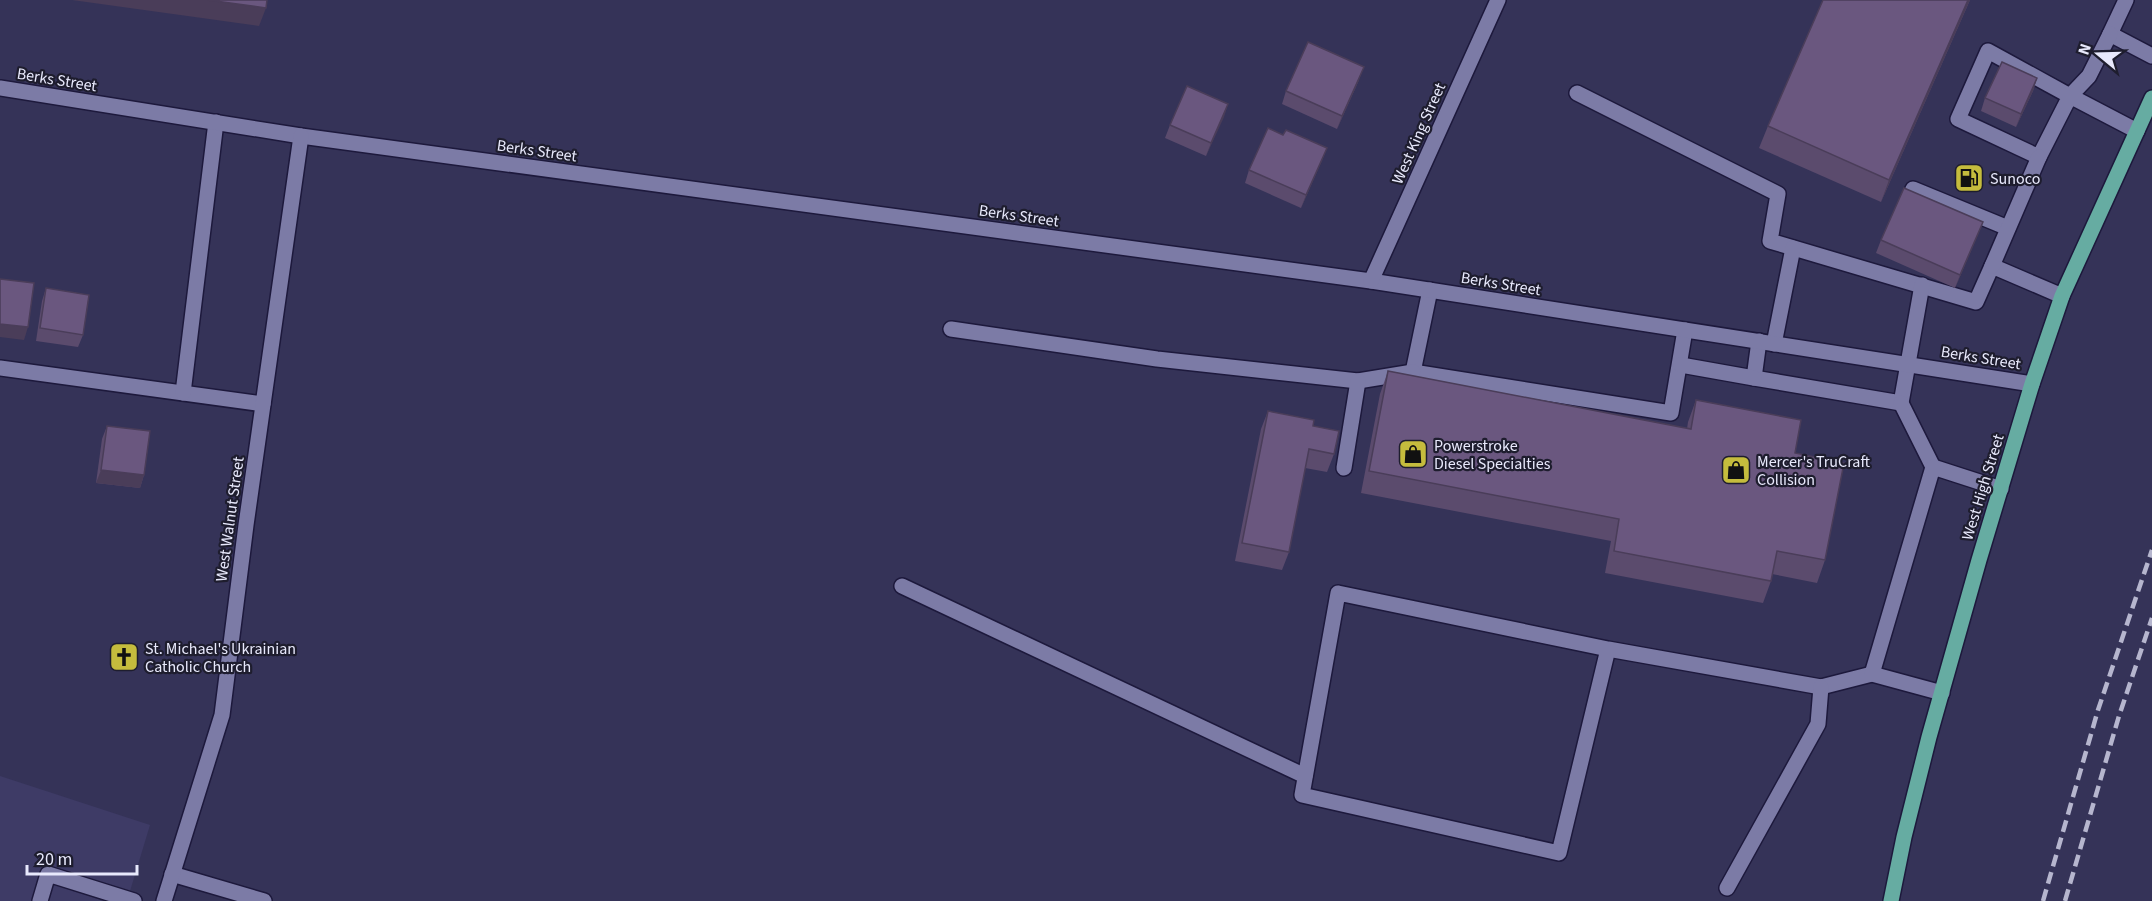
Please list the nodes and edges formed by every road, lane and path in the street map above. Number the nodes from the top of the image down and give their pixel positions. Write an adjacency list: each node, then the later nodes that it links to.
1 (1498, 0): 22 (street, West King Street)
2 (2126, 0): 3 (street)
3 (2110, 34): 4 (street); 7 (street)
4 (2152, 56)
5 (0, 88): 9 (street, Berks Street)
6 (1577, 93): 17 (street)
7 (2070, 96): 10 (street); 12 (street); 12 (street)
8 (2152, 98): 10 (main road, West High Street)
9 (216, 122): 11 (street, Berks Street); 35 (street)
10 (2137, 131): 24 (main road, West High Street)
11 (301, 136): 22 (street, Berks Street); 36 (street, West Walnut Street)
12 (2039, 157): 16 (street)
13 (1944, 202): 14 (street); 15 (street); 16 (street)
14 (1908, 204)
15 (1937, 217)
16 (2008, 228): 19 (street)
17 (1793, 248): 20 (street); 27 (street)
18 (1886, 257): 20 (street)
19 (1992, 266): 21 (street); 24 (street)
20 (1880, 272): 21 (street)
21 (1915, 279): 28 (street)
22 (1371, 281): 23 (street, Berks Street)
23 (1431, 290): 26 (street, Berks Street); 31 (street)
24 (2062, 296): 34 (main road, West High Street)
25 (951, 329): 33 (street)
26 (1685, 330): 27 (street, Berks Street); 29 (street)
27 (1766, 342): 28 (street, Berks Street); 32 (street)
28 (1906, 364): 34 (street, Berks Street); 37 (street)
29 (1681, 365): 31 (street); 32 (street)
30 (0, 368): 35 (street)
31 (1413, 372): 33 (street)
32 (1754, 378): 37 (street)
33 (1358, 381): 39 (street)
34 (2032, 384): 40 (main road, West High Street)
35 (183, 393): 36 (street)
36 (263, 404): 47 (street, West Walnut Street)
37 (1901, 404): 38 (street)
38 (1933, 467): 40 (street); 43 (street)
39 (1344, 468)
40 (2001, 489): 45 (main road, West High Street)
41 (903, 586): 46 (street)
42 (1608, 649): 44 (street); 46 (street); 46 (street)
43 (1872, 674): 44 (street); 45 (street)
44 (1821, 687): 48 (street)
45 (1942, 693): 53 (main road, West High Street)
46 (1305, 776)
47 (172, 874): 51 (street, West Walnut Street); 52 (street)
48 (1727, 888)
49 (40, 901): 50 (street)
50 (134, 901)
51 (164, 901)
52 (264, 901)
53 (1892, 901)

